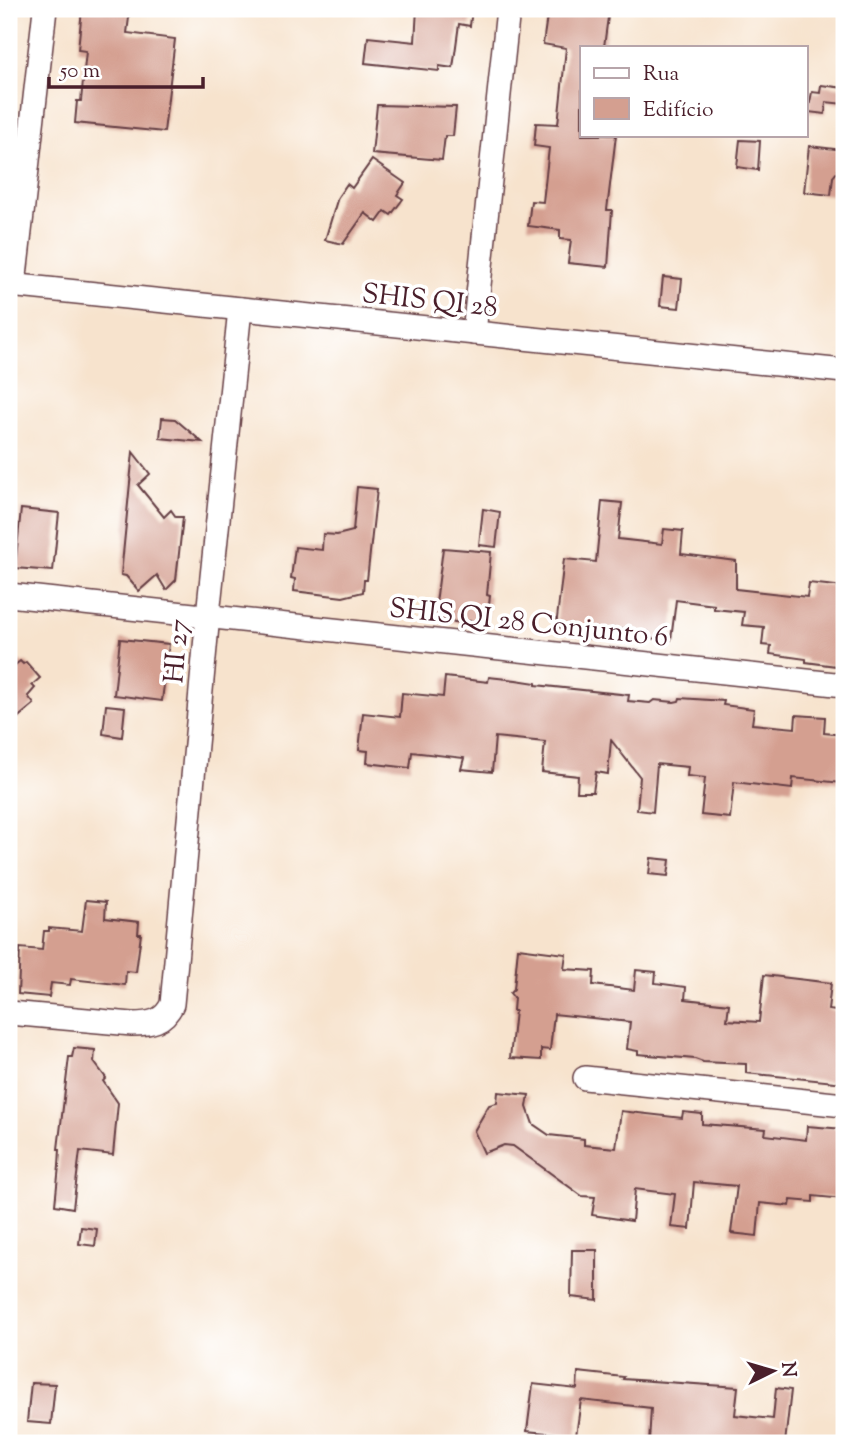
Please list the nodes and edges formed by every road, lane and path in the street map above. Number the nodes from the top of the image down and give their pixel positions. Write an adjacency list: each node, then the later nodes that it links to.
1 (45, 9): 3 (street)
2 (508, 9): 5 (street)
3 (11, 285): 4 (street, SHIS QI 28)
4 (240, 309): 5 (street, SHIS QI 28); 8 (street, HI 27)
5 (474, 333): 6 (street, SHIS QI 28)
6 (844, 371)
7 (9, 595): 8 (street, SHIS QI 28 Conjunto 6)
8 (208, 615): 9 (street, SHIS QI 28 Conjunto 6); 10 (street, HI 27)
9 (844, 685)
10 (9, 1013)
11 (585, 1078): 12 (street)
12 (844, 1105)

